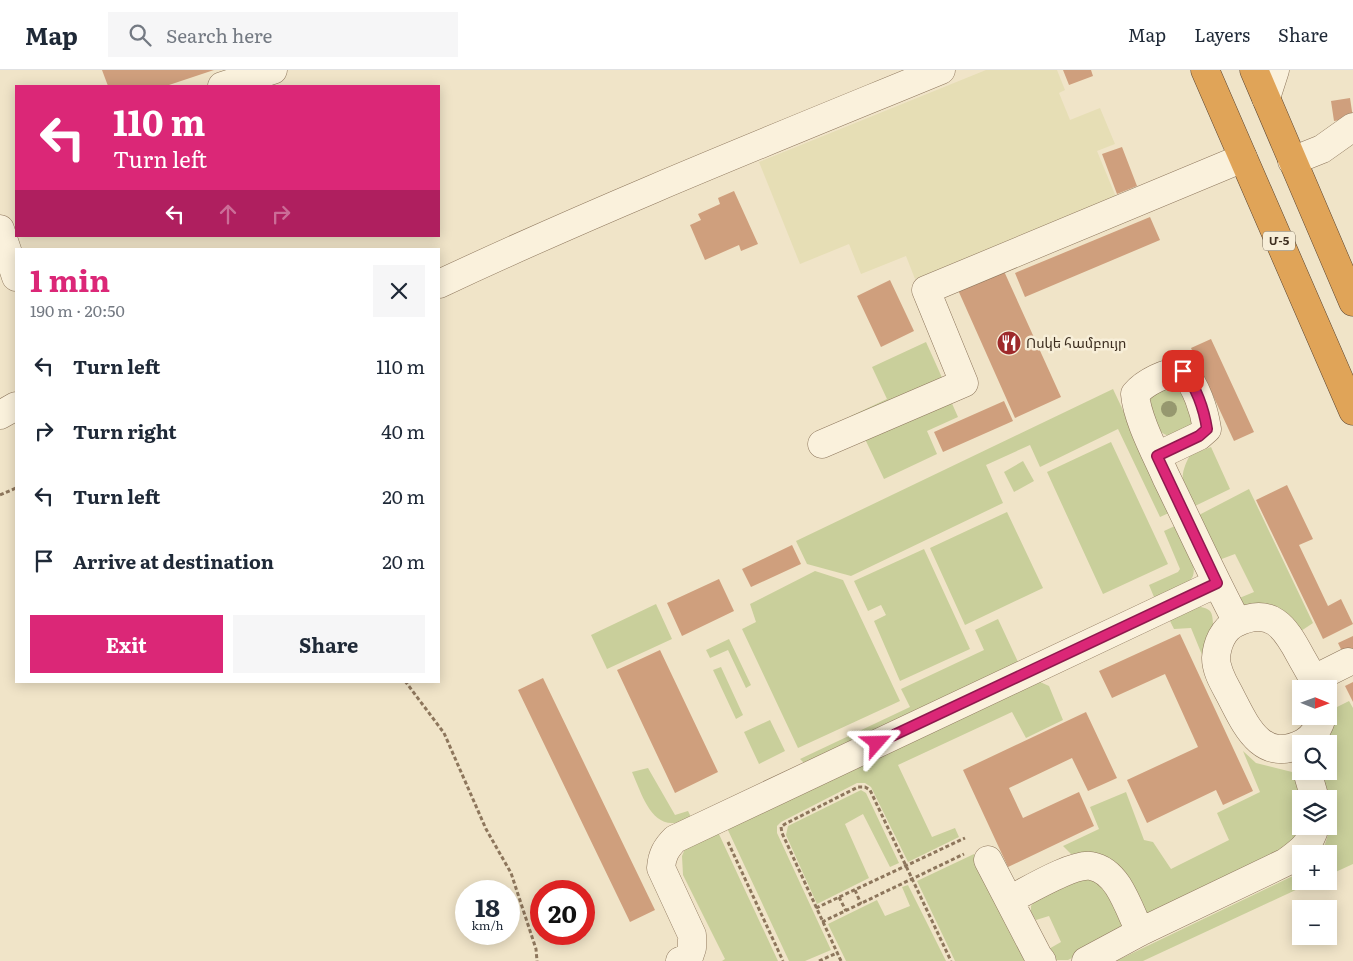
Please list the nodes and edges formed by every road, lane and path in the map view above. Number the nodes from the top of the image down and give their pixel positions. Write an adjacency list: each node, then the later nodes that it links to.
1 (273, 70): 6 (lane)
2 (941, 70): 13 (lane)
3 (1205, 70): 9 (highway, Մ-5)
4 (1254, 70): 7 (highway)
5 (1275, 70): 7 (lane)
6 (225, 85)
7 (1266, 98): 10 (highway)
8 (1353, 127): 10 (lane)
9 (1243, 158): 16 (highway, Մ-5); 18 (lane)
10 (1292, 161): 14 (highway)
11 (0, 229): 12 (lane)
12 (15, 274)
13 (440, 284)
14 (1353, 302)
15 (15, 407): 17 (lane)
16 (1353, 411)
17 (0, 415)
18 (822, 444)
19 (1157, 456): 22 (lane)
20 (15, 488): 21 (path)
21 (0, 495)
22 (1217, 583): 23 (lane); 29 (lane)
23 (1237, 622): 25 (lane); 28 (lane)
24 (1348, 662): 26 (lane)
25 (1314, 680)
26 (1322, 680)
27 (406, 683): 44 (path)
28 (1292, 749)
29 (717, 819): 45 (lane); 46 (path)
30 (1312, 835): 42 (lane)
31 (965, 838): 33 (path)
32 (980, 855): 34 (path); 37 (lane)
33 (906, 866): 34 (path); 35 (path); 39 (path)
34 (912, 879): 38 (path); 49 (path)
35 (854, 890): 36 (path); 38 (path)
36 (839, 897): 39 (path); 40 (path)
37 (1009, 900): 42 (lane); 50 (lane)
38 (860, 904): 40 (path)
39 (816, 908): 41 (path)
40 (846, 911): 41 (path)
41 (822, 922): 43 (path)
42 (1140, 932): 51 (lane)
43 (836, 953): 47 (path); 48 (path)
44 (537, 961)
45 (680, 961)
46 (783, 961)
47 (819, 961)
48 (841, 961)
49 (951, 961)
50 (1042, 961)
51 (1086, 961)

